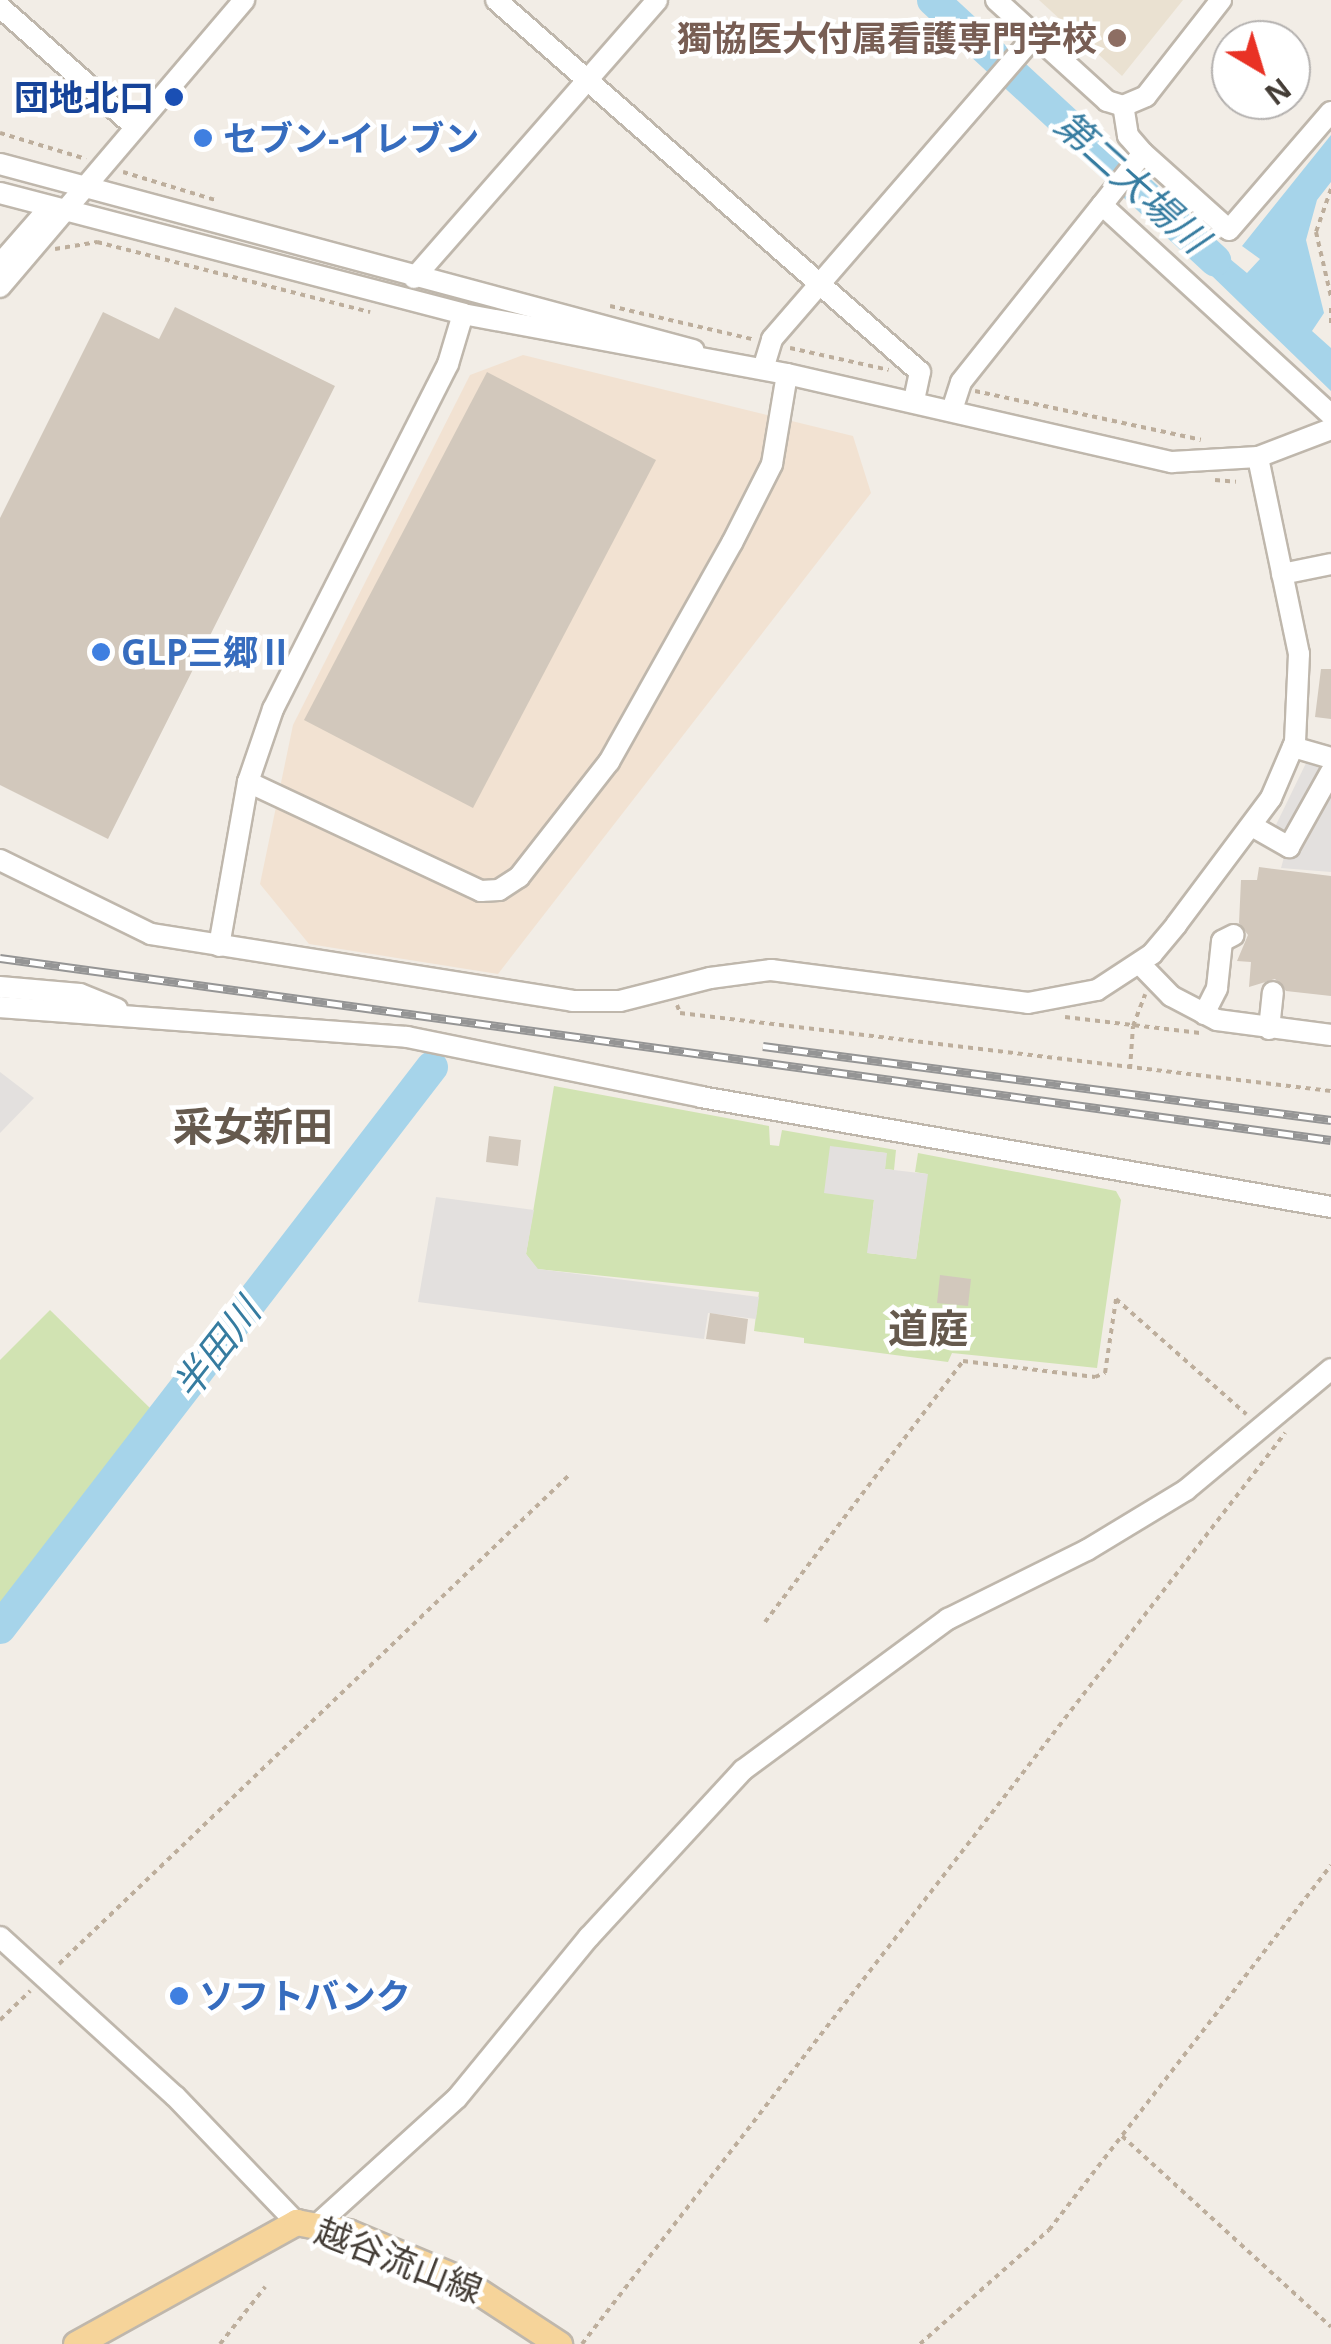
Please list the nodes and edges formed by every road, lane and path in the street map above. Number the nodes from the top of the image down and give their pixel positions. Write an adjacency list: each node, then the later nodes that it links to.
1 (244, 0): 11 (street)
2 (496, 0): 8 (street)
3 (657, 0): 8 (street)
4 (996, 0): 7 (street)
5 (1221, 0): 9 (street)
6 (0, 7): 11 (street)
7 (1035, 36): 9 (street); 25 (street)
8 (588, 80): 24 (street); 25 (street)
9 (1124, 106): 13 (street)
10 (1331, 112): 13 (street)
11 (134, 126): 15 (street)
12 (0, 132): 15 (path)
13 (1136, 159): 19 (street)
14 (0, 164): 16 (street)
15 (101, 164): 16 (street); 20 (path)
16 (82, 187): 21 (street); 24 (street)
17 (1331, 188): 27 (path)
18 (0, 193): 21 (street)
19 (1106, 197): 38 (street); 41 (street)
20 (218, 200)
21 (62, 208): 22 (street); 23 (street); 31 (street)
22 (39, 244): 26 (street); 30 (path)
23 (0, 264)
24 (414, 278): 34 (street)
25 (820, 283): 33 (street); 37 (street)
26 (0, 287)
27 (1331, 298)
28 (598, 303): 33 (path)
29 (1331, 308): 32 (path)
30 (384, 314)
31 (463, 314): 34 (street); 50 (street)
32 (1331, 323)
33 (770, 343): 35 (street); 37 (path)
34 (737, 364): 35 (street)
35 (762, 369): 36 (street)
36 (787, 374): 39 (street); 50 (street)
37 (919, 376): 39 (street)
38 (958, 387): 40 (street); 43 (path)
39 (914, 401): 40 (street)
40 (952, 410): 44 (street)
41 (1331, 415)
42 (1331, 430): 44 (street)
43 (1206, 441)
44 (1258, 457): 46 (street)
45 (1331, 564): 46 (street)
46 (1282, 574): 47 (street)
47 (1293, 747): 48 (street); 51 (street)
48 (1331, 758)
49 (1331, 772): 51 (street)
50 (248, 782): 54 (street)
51 (1252, 826): 55 (street)
52 (0, 860): 54 (street)
53 (1234, 935): 61 (street)
54 (219, 946): 55 (street)
55 (1140, 964): 61 (street)
56 (0, 987): 62 (street)
57 (1273, 992): 63 (street)
58 (1145, 994): 65 (path)
59 (676, 1001): 65 (path)
60 (0, 1007): 62 (street)
61 (1204, 1014): 63 (street)
62 (137, 1017): 67 (street)
63 (1269, 1029): 64 (street)
64 (1331, 1035)
65 (1130, 1067): 66 (path)
66 (1331, 1091)
67 (1329, 1208)
68 (1331, 1368): 69 (street)
69 (1294, 1400): 70 (street); 84 (path)
70 (1262, 1428): 72 (path); 78 (street)
71 (568, 1476): 75 (path)
72 (764, 1622)
73 (1331, 1865): 77 (path)
74 (0, 1936): 75 (street)
75 (44, 1978): 76 (path); 78 (street)
76 (0, 2020)
77 (1122, 2136): 80 (path); 85 (path)
78 (308, 2223): 81 (main road, 越谷流山線); 83 (main road, 越谷流山線)
79 (264, 2288): 82 (path)
80 (1331, 2327)
81 (76, 2344)
82 (220, 2344)
83 (559, 2344)
84 (582, 2344)
85 (920, 2344)

